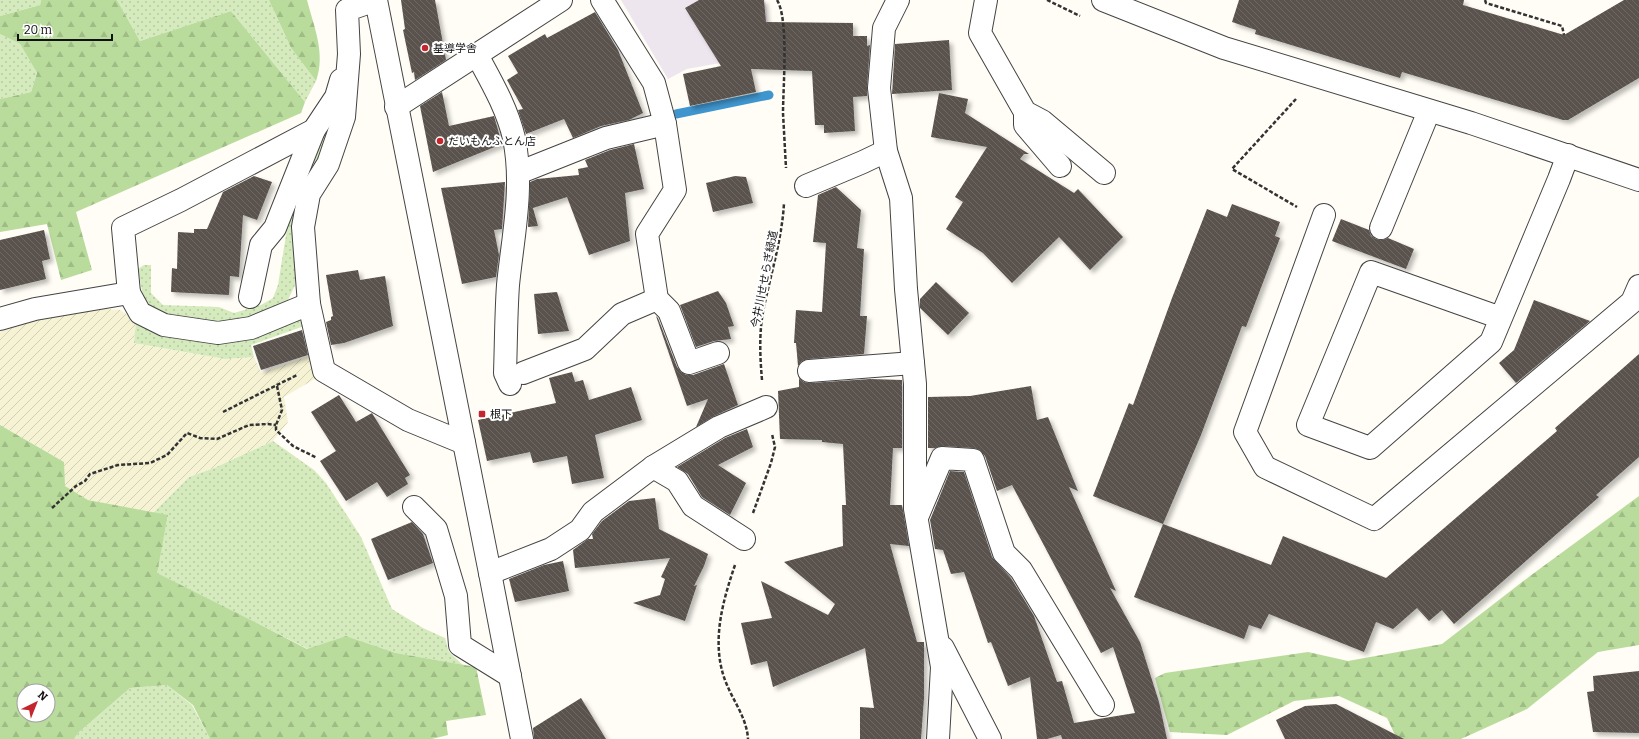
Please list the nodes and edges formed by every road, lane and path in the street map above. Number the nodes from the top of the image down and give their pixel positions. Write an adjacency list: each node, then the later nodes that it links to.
1 (376, 0): 10 (street); 13 (street)
2 (561, 0): 11 (street)
3 (602, 0): 16 (street)
4 (777, 0): 21 (path)
5 (898, 0): 18 (street)
6 (986, 0): 15 (street)
7 (1103, 0): 14 (street)
8 (1486, 2): 9 (path)
9 (1564, 34)
10 (349, 54): 17 (street); 34 (street)
11 (477, 55): 13 (street); 22 (street)
12 (1297, 98): 27 (path)
13 (396, 107): 45 (street)
14 (1429, 111): 19 (street); 29 (street)
15 (1025, 112): 20 (street); 23 (street)
16 (665, 124): 22 (street); 33 (street)
17 (314, 130): 31 (street); 32 (street)
18 (886, 151): 25 (street); 39 (street)
19 (1568, 155): 24 (street); 35 (street)
20 (1060, 166)
21 (786, 172)
22 (518, 173): 33 (street)
23 (1104, 173)
24 (1639, 180)
25 (806, 186)
26 (785, 200): 42 (path, 今井川せせらぎ緑道)
27 (1299, 208)
28 (1324, 215): 30 (street)
29 (1381, 228)
30 (1639, 286)
31 (129, 293): 34 (street); 36 (street)
32 (250, 297)
33 (657, 299): 37 (street)
34 (309, 304): 38 (street)
35 (1501, 318): 35 (street)
36 (0, 319)
37 (718, 353)
38 (322, 362): 41 (path); 45 (street)
39 (913, 363): 40 (street); 50 (street)
40 (809, 371)
41 (277, 386): 43 (path); 44 (path)
42 (766, 407): 47 (street); 51 (path, 今井川せせらぎ緑道)
43 (223, 412)
44 (276, 425): 46 (path); 49 (path)
45 (464, 443): 52 (street)
46 (317, 458)
47 (653, 467): 51 (street); 52 (street)
48 (414, 507): 54 (street)
49 (52, 508)
50 (916, 520): 53 (street); 55 (street)
51 (744, 539): 57 (path, 今井川せせらぎ緑道)
52 (490, 573): 54 (street)
53 (936, 634): 58 (street); 59 (street)
54 (510, 676): 56 (street)
55 (1103, 705)
56 (522, 739)
57 (748, 739)
58 (938, 739)
59 (990, 739)

